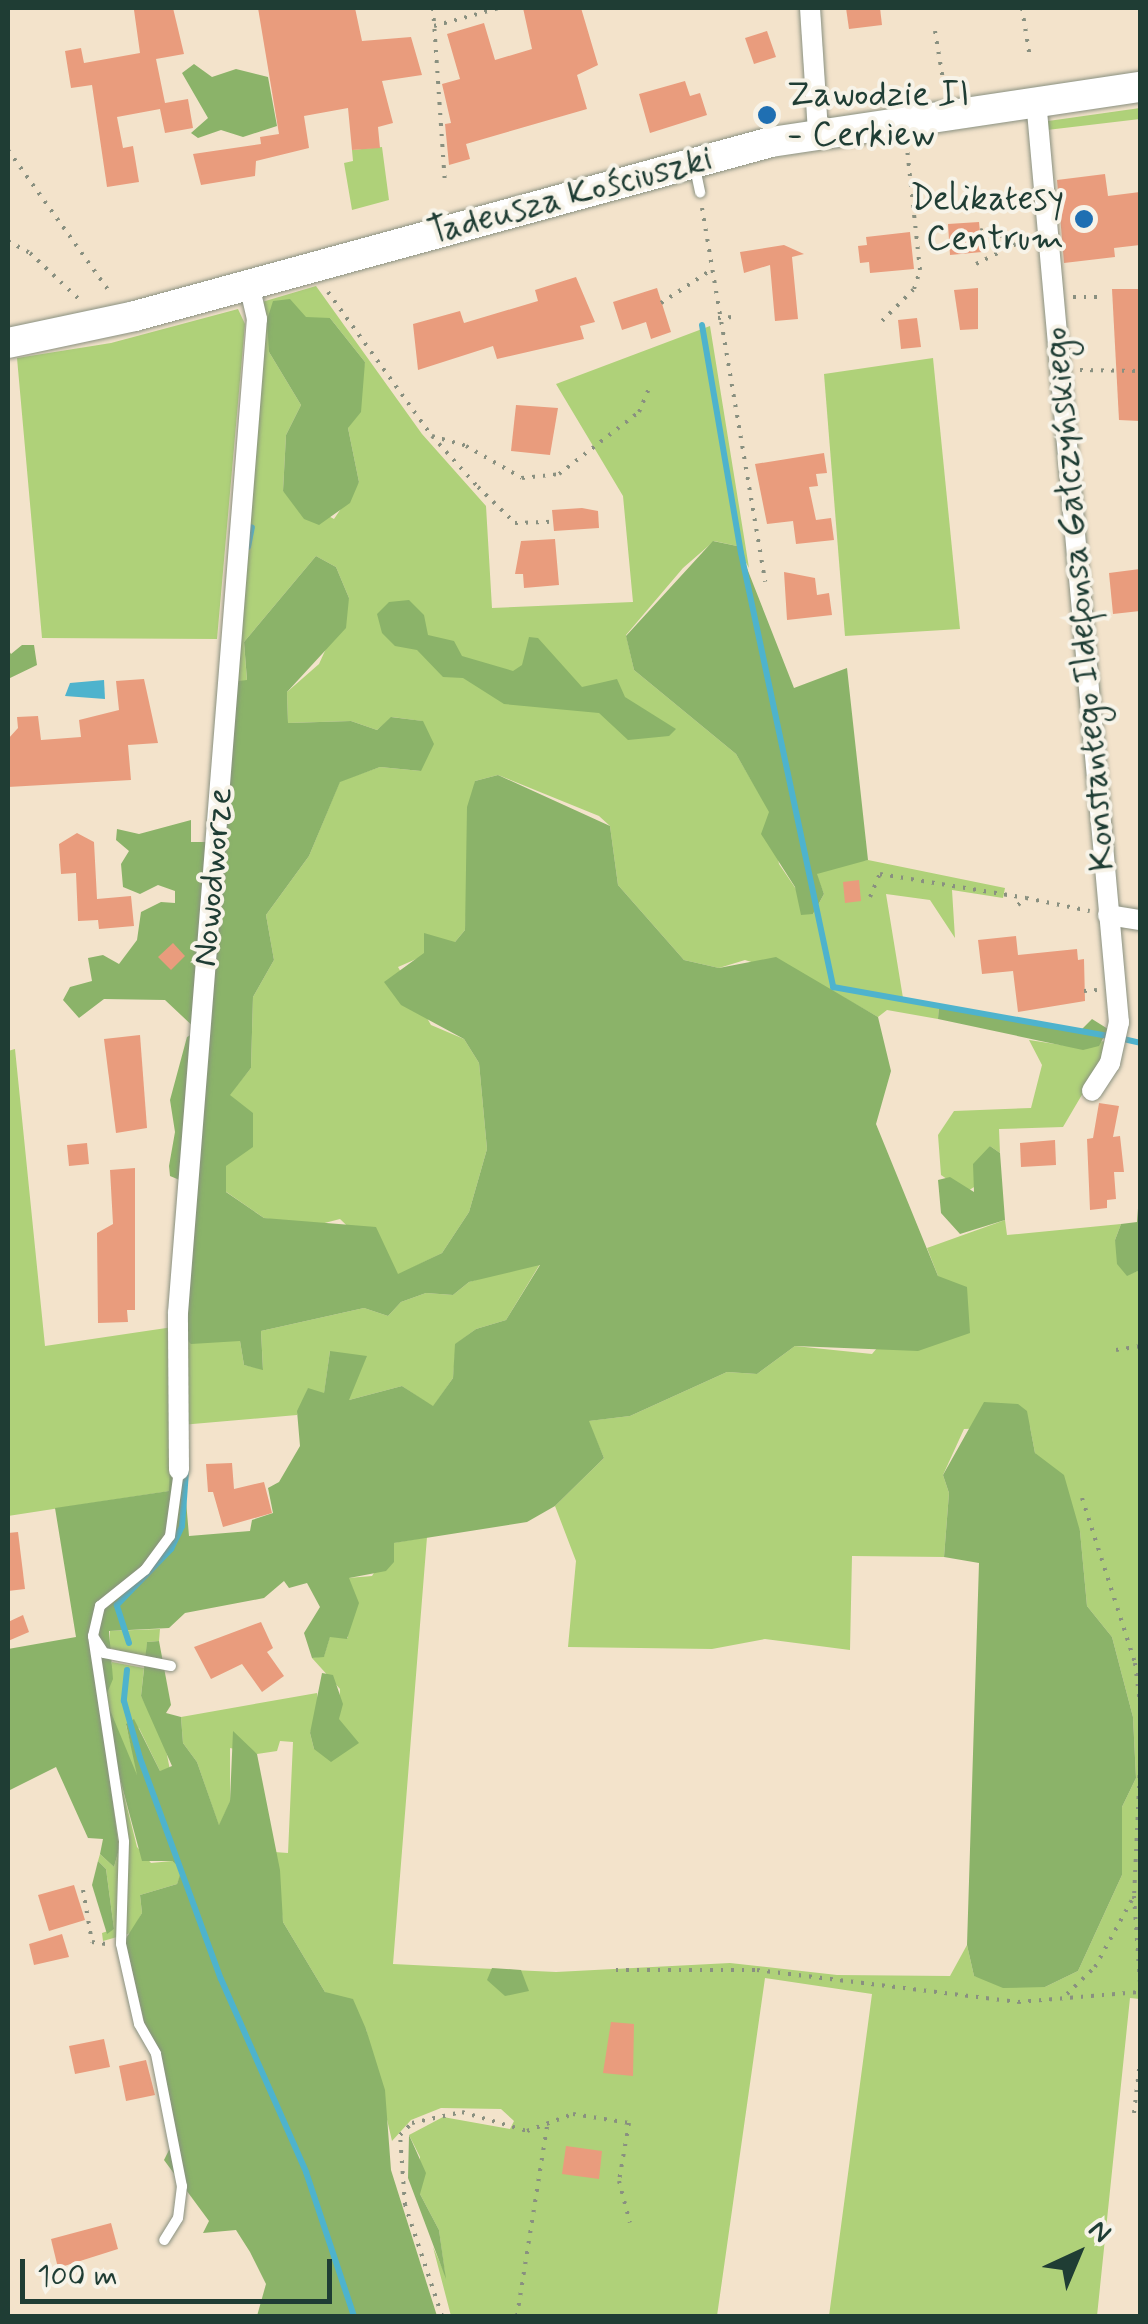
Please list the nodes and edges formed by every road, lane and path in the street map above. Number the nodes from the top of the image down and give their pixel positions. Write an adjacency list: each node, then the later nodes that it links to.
1 (433, 8): 5 (path)
2 (499, 8): 5 (path)
3 (810, 8): 11 (street)
4 (1022, 8): 7 (path)
5 (434, 26): 15 (path)
6 (935, 31): 9 (path)
7 (1030, 58)
8 (1140, 86): 10 (main road, Tadeusza Kościuszki)
9 (944, 92)
10 (1036, 100): 11 (main road, Tadeusza Kościuszki); 17 (street, Konstantego Ildefonsa Gałczyńskiego)
11 (818, 132): 14 (main road, Tadeusza Kościuszki)
12 (8, 150): 23 (path)
13 (908, 150): 31 (path)
14 (696, 177): 21 (path); 22 (main road, Tadeusza Kościuszki)
15 (445, 186)
16 (980, 230): 18 (path)
17 (1048, 237): 18 (path); 33 (street, Konstantego Ildefonsa Gałczyńskiego)
18 (1018, 240): 20 (path)
19 (8, 242): 27 (path)
20 (976, 264)
21 (711, 270): 28 (path); 30 (path)
22 (249, 285): 32 (main road, Tadeusza Kościuszki); 49 (street, Nowodworze)
23 (109, 292)
24 (328, 292): 36 (path)
25 (1068, 296): 26 (path)
26 (1098, 297)
27 (84, 303)
28 (662, 303)
29 (734, 317): 30 (path)
30 (718, 318): 38 (path)
31 (882, 321)
32 (8, 342)
33 (1060, 370): 34 (path); 44 (street, Konstantego Ildefonsa Gałczyńskiego)
34 (1140, 371)
35 (648, 389): 36 (path)
36 (432, 436): 39 (path)
37 (747, 449): 38 (path)
38 (739, 450): 40 (path)
39 (553, 522)
40 (765, 582)
41 (870, 896): 42 (path)
42 (1026, 898): 43 (path); 44 (path)
43 (1018, 904)
44 (1108, 915): 45 (street); 46 (street, Konstantego Ildefonsa Gałczyńskiego)
45 (1140, 920)
46 (1092, 1091)
47 (1140, 1346): 48 (path)
48 (1116, 1350)
49 (179, 1470): 51 (lane)
50 (1082, 1498): 53 (path)
51 (93, 1636): 52 (lane); 57 (lane)
52 (171, 1666)
53 (1140, 1701)
54 (1140, 1765): 56 (path)
55 (83, 1890): 57 (path)
56 (1134, 1896): 59 (path); 61 (path)
57 (121, 1944): 66 (lane)
58 (616, 1970): 61 (path)
59 (1140, 1984)
60 (1140, 1992): 61 (path)
61 (1065, 1995)
62 (1140, 2061): 63 (path)
63 (1134, 2113)
64 (547, 2126): 65 (path); 67 (path); 68 (path)
65 (630, 2222)
66 (164, 2240)
67 (442, 2316)
68 (517, 2316)

